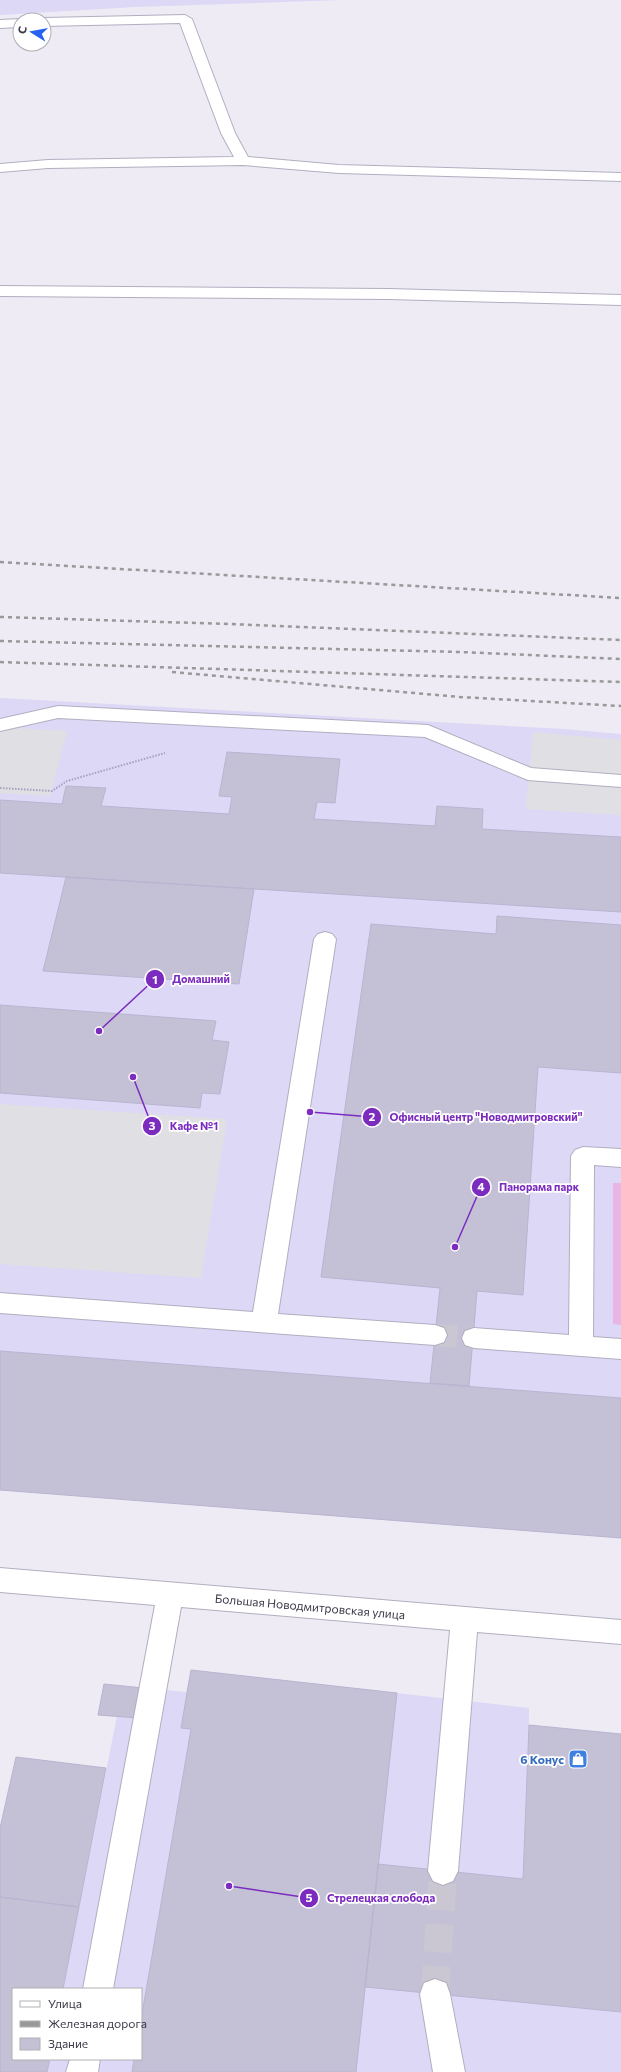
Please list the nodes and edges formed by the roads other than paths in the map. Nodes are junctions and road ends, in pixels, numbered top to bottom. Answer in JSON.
{"nodes":[{"id":1,"x":52,"y":22,"type":"edge"},
{"id":2,"x":12,"y":23,"type":"edge"},
{"id":3,"x":0,"y":24,"type":"edge"},
{"id":4,"x":243,"y":161,"type":"junction"},
{"id":5,"x":0,"y":168,"type":"edge"},
{"id":6,"x":621,"y":177,"type":"edge"},
{"id":7,"x":0,"y":291,"type":"edge"},
{"id":8,"x":621,"y":300,"type":"edge"},
{"id":9,"x":0,"y":725,"type":"edge"},
{"id":10,"x":621,"y":781,"type":"edge"},
{"id":11,"x":325,"y":939,"type":"dead end"},
{"id":12,"x":621,"y":1158,"type":"edge"},
{"id":13,"x":0,"y":1303,"type":"edge"},
{"id":14,"x":264,"y":1322,"type":"junction"},
{"id":15,"x":435,"y":1335,"type":"tunnel mouth"},
{"id":16,"x":474,"y":1338,"type":"tunnel mouth"},
{"id":17,"x":581,"y":1346,"type":"junction"},
{"id":18,"x":621,"y":1348,"type":"edge"},
{"id":19,"x":0,"y":1580,"type":"edge"},
{"id":20,"x":170,"y":1594,"type":"junction"},
{"id":21,"x":464,"y":1619,"type":"junction"},
{"id":22,"x":621,"y":1632,"type":"edge"},
{"id":23,"x":443,"y":1871,"type":"tunnel mouth"},
{"id":24,"x":98,"y":1988,"type":"edge"},
{"id":25,"x":435,"y":1994,"type":"tunnel mouth"},
{"id":26,"x":85,"y":2060,"type":"edge"},
{"id":27,"x":82,"y":2072,"type":"edge"},
{"id":28,"x":449,"y":2072,"type":"edge"}],
"edges":[{"from":1,"to":4,"type":"street"},
{"from":2,"to":3,"type":"street"},
{"from":4,"to":5,"type":"street"},
{"from":4,"to":6,"type":"street"},
{"from":7,"to":8,"type":"street"},
{"from":9,"to":10,"type":"street"},
{"from":11,"to":14,"type":"street"},
{"from":12,"to":17,"type":"street"},
{"from":13,"to":14,"type":"street"},
{"from":14,"to":15,"type":"street"},
{"from":16,"to":17,"type":"street"},
{"from":17,"to":18,"type":"street"},
{"from":19,"to":20,"type":"street","name":"Большая Новодмитровская улица"},
{"from":20,"to":21,"type":"street","name":"Большая Новодмитровская улица"},
{"from":20,"to":24,"type":"street"},
{"from":21,"to":22,"type":"street","name":"Большая Новодмитровская улица"},
{"from":21,"to":23,"type":"street"},
{"from":25,"to":28,"type":"street"},
{"from":26,"to":27,"type":"street"}]}
